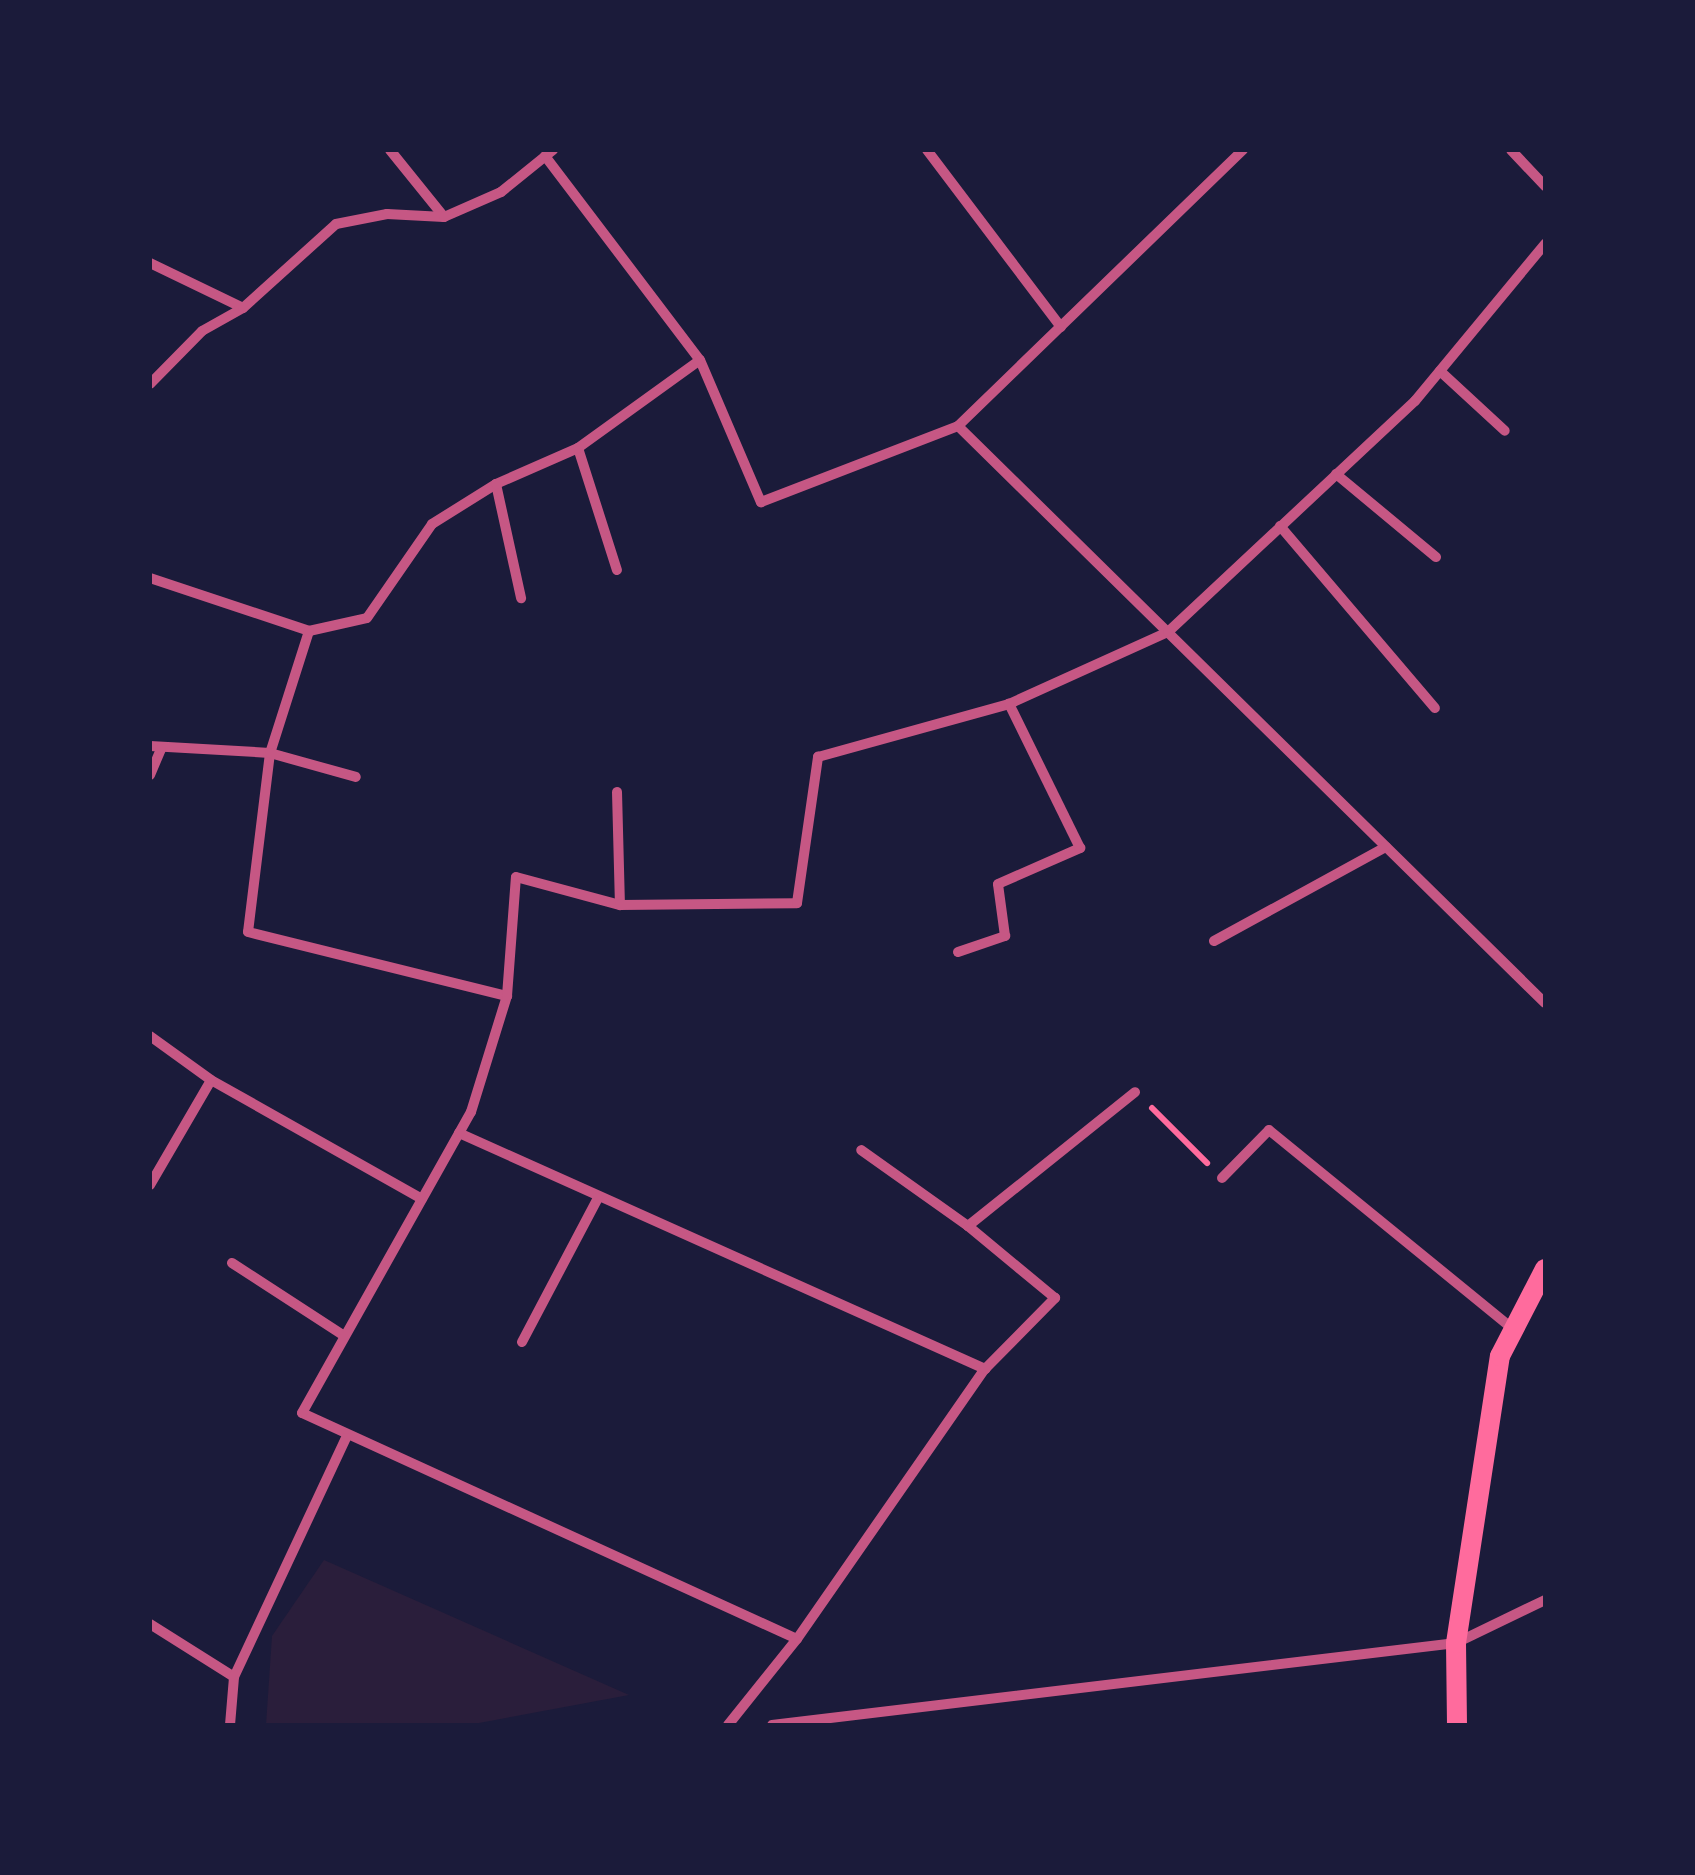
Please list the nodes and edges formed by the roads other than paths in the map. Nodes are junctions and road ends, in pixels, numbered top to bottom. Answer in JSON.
{"nodes":[{"id":1,"x":390,"y":150,"type":"edge"},
{"id":2,"x":926,"y":150,"type":"edge"},
{"id":3,"x":1243,"y":150,"type":"edge"},
{"id":4,"x":1510,"y":150,"type":"edge"},
{"id":5,"x":549,"y":153,"type":"edge"},
{"id":6,"x":1545,"y":186,"type":"edge"},
{"id":7,"x":444,"y":217,"type":"junction"},
{"id":8,"x":1545,"y":244,"type":"edge"},
{"id":9,"x":150,"y":263,"type":"edge"},
{"id":10,"x":243,"y":308,"type":"junction"},
{"id":11,"x":1061,"y":326,"type":"junction"},
{"id":12,"x":700,"y":360,"type":"junction"},
{"id":13,"x":1440,"y":371,"type":"junction"},
{"id":14,"x":150,"y":384,"type":"edge"},
{"id":15,"x":958,"y":426,"type":"junction"},
{"id":16,"x":1506,"y":431,"type":"dead end"},
{"id":17,"x":578,"y":448,"type":"junction"},
{"id":18,"x":1336,"y":474,"type":"junction"},
{"id":19,"x":496,"y":484,"type":"junction"},
{"id":20,"x":1280,"y":526,"type":"junction"},
{"id":21,"x":1436,"y":557,"type":"dead end"},
{"id":22,"x":617,"y":570,"type":"dead end"},
{"id":23,"x":150,"y":578,"type":"edge"},
{"id":24,"x":520,"y":598,"type":"dead end"},
{"id":25,"x":310,"y":631,"type":"junction"},
{"id":26,"x":1168,"y":632,"type":"junction"},
{"id":27,"x":1009,"y":704,"type":"junction"},
{"id":28,"x":1434,"y":708,"type":"dead end"},
{"id":29,"x":156,"y":748,"type":"edge"},
{"id":30,"x":270,"y":753,"type":"junction"},
{"id":31,"x":150,"y":775,"type":"edge"},
{"id":32,"x":356,"y":777,"type":"dead end"},
{"id":33,"x":617,"y":792,"type":"dead end"},
{"id":34,"x":1386,"y":846,"type":"junction"},
{"id":35,"x":620,"y":905,"type":"junction"},
{"id":36,"x":1214,"y":942,"type":"dead end"},
{"id":37,"x":958,"y":952,"type":"dead end"},
{"id":38,"x":507,"y":996,"type":"junction"},
{"id":39,"x":1545,"y":1002,"type":"edge"},
{"id":40,"x":150,"y":1036,"type":"edge"},
{"id":41,"x":211,"y":1080,"type":"junction"},
{"id":42,"x":1135,"y":1092,"type":"road end"},
{"id":43,"x":459,"y":1134,"type":"junction"},
{"id":44,"x":860,"y":1150,"type":"dead end"},
{"id":45,"x":1222,"y":1178,"type":"road end"},
{"id":46,"x":150,"y":1185,"type":"edge"},
{"id":47,"x":598,"y":1198,"type":"junction"},
{"id":48,"x":422,"y":1199,"type":"junction"},
{"id":49,"x":968,"y":1226,"type":"junction"},
{"id":50,"x":232,"y":1264,"type":"dead end"},
{"id":51,"x":1545,"y":1269,"type":"edge"},
{"id":52,"x":1514,"y":1330,"type":"junction"},
{"id":53,"x":344,"y":1335,"type":"junction"},
{"id":54,"x":522,"y":1342,"type":"dead end"},
{"id":55,"x":985,"y":1369,"type":"junction"},
{"id":56,"x":346,"y":1438,"type":"junction"},
{"id":57,"x":1545,"y":1600,"type":"edge"},
{"id":58,"x":150,"y":1624,"type":"edge"},
{"id":59,"x":798,"y":1639,"type":"junction"},
{"id":60,"x":1456,"y":1642,"type":"junction"},
{"id":61,"x":234,"y":1677,"type":"junction"},
{"id":62,"x":230,"y":1725,"type":"edge"},
{"id":63,"x":728,"y":1725,"type":"edge"},
{"id":64,"x":772,"y":1725,"type":"edge"},
{"id":65,"x":1457,"y":1725,"type":"edge"}],
"edges":[{"from":1,"to":7,"type":"street"},
{"from":2,"to":11,"type":"street"},
{"from":3,"to":11,"type":"street"},
{"from":4,"to":6,"type":"street"},
{"from":5,"to":7,"type":"street"},
{"from":5,"to":12,"type":"street"},
{"from":7,"to":10,"type":"street"},
{"from":8,"to":13,"type":"street"},
{"from":9,"to":10,"type":"street"},
{"from":10,"to":14,"type":"street"},
{"from":11,"to":15,"type":"street"},
{"from":12,"to":15,"type":"street"},
{"from":12,"to":17,"type":"street"},
{"from":13,"to":16,"type":"street"},
{"from":13,"to":18,"type":"street"},
{"from":15,"to":26,"type":"street"},
{"from":17,"to":19,"type":"street"},
{"from":17,"to":22,"type":"street"},
{"from":18,"to":20,"type":"street"},
{"from":18,"to":21,"type":"street"},
{"from":19,"to":24,"type":"street"},
{"from":19,"to":25,"type":"street"},
{"from":20,"to":26,"type":"street"},
{"from":20,"to":28,"type":"street"},
{"from":23,"to":25,"type":"street"},
{"from":25,"to":30,"type":"street"},
{"from":26,"to":27,"type":"street"},
{"from":26,"to":34,"type":"street"},
{"from":27,"to":35,"type":"street"},
{"from":27,"to":37,"type":"street"},
{"from":29,"to":30,"type":"street"},
{"from":29,"to":31,"type":"street"},
{"from":30,"to":32,"type":"street"},
{"from":30,"to":38,"type":"street"},
{"from":33,"to":35,"type":"street"},
{"from":34,"to":36,"type":"street"},
{"from":34,"to":39,"type":"street"},
{"from":35,"to":38,"type":"street"},
{"from":38,"to":43,"type":"street"},
{"from":40,"to":41,"type":"street"},
{"from":41,"to":46,"type":"street"},
{"from":41,"to":48,"type":"street"},
{"from":42,"to":49,"type":"street"},
{"from":43,"to":47,"type":"street"},
{"from":43,"to":48,"type":"street"},
{"from":44,"to":49,"type":"street"},
{"from":45,"to":52,"type":"street"},
{"from":47,"to":54,"type":"street"},
{"from":47,"to":55,"type":"street"},
{"from":48,"to":53,"type":"street"},
{"from":49,"to":55,"type":"street"},
{"from":50,"to":53,"type":"street"},
{"from":51,"to":52,"type":"main road"},
{"from":52,"to":60,"type":"main road"},
{"from":53,"to":56,"type":"street"},
{"from":55,"to":59,"type":"street"},
{"from":56,"to":59,"type":"street"},
{"from":56,"to":61,"type":"street"},
{"from":57,"to":60,"type":"street"},
{"from":58,"to":61,"type":"street"},
{"from":59,"to":63,"type":"street"},
{"from":60,"to":64,"type":"street"},
{"from":60,"to":65,"type":"main road"},
{"from":61,"to":62,"type":"street"}]}
